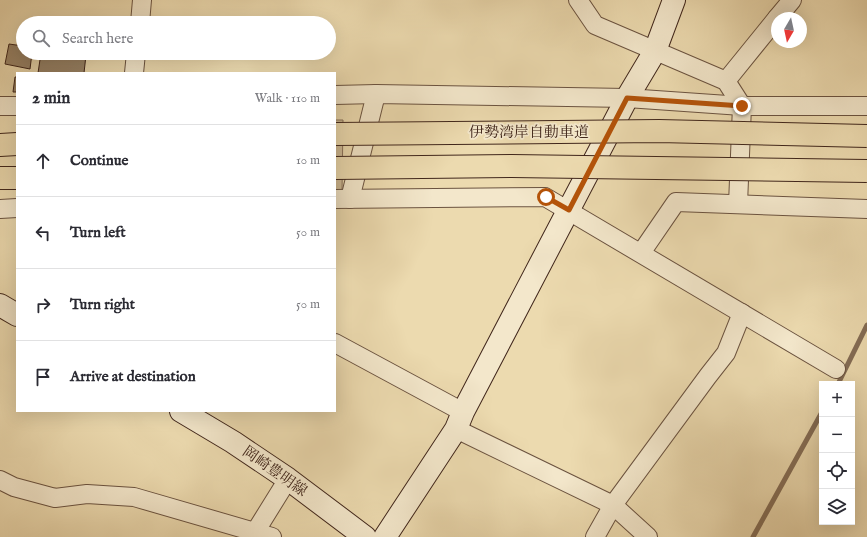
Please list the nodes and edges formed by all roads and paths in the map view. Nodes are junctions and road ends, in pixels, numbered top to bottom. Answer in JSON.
{"nodes":[{"id":1,"x":142,"y":0,"type":"edge"},
{"id":2,"x":578,"y":0,"type":"edge"},
{"id":3,"x":674,"y":0,"type":"edge"},
{"id":4,"x":792,"y":0,"type":"edge"},
{"id":5,"x":782,"y":12,"type":"edge"},
{"id":6,"x":141,"y":16,"type":"edge"},
{"id":7,"x":771,"y":26,"type":"edge"},
{"id":8,"x":655,"y":51,"type":"junction"},
{"id":9,"x":135,"y":60,"type":"edge"},
{"id":10,"x":134,"y":72,"type":"edge"},
{"id":11,"x":726,"y":82,"type":"junction"},
{"id":12,"x":376,"y":94,"type":"junction"},
{"id":13,"x":336,"y":95,"type":"edge"},
{"id":14,"x":627,"y":98,"type":"junction"},
{"id":15,"x":0,"y":106,"type":"edge"},
{"id":16,"x":16,"y":106,"type":"edge"},
{"id":17,"x":742,"y":106,"type":"junction"},
{"id":18,"x":867,"y":106,"type":"edge"},
{"id":19,"x":336,"y":134,"type":"edge"},
{"id":20,"x":867,"y":136,"type":"edge"},
{"id":21,"x":16,"y":144,"type":"edge"},
{"id":22,"x":0,"y":145,"type":"edge"},
{"id":23,"x":336,"y":168,"type":"edge"},
{"id":24,"x":867,"y":172,"type":"edge"},
{"id":25,"x":0,"y":178,"type":"edge"},
{"id":26,"x":16,"y":178,"type":"edge"},
{"id":27,"x":343,"y":199,"type":"edge"},
{"id":28,"x":738,"y":204,"type":"junction"},
{"id":29,"x":16,"y":208,"type":"edge"},
{"id":30,"x":0,"y":209,"type":"edge"},
{"id":31,"x":867,"y":209,"type":"edge"},
{"id":32,"x":569,"y":210,"type":"junction"},
{"id":33,"x":641,"y":253,"type":"junction"},
{"id":34,"x":0,"y":305,"type":"edge"},
{"id":35,"x":742,"y":313,"type":"junction"},
{"id":36,"x":16,"y":314,"type":"edge"},
{"id":37,"x":336,"y":344,"type":"edge"},
{"id":38,"x":836,"y":369,"type":"dead end"},
{"id":39,"x":183,"y":412,"type":"edge"},
{"id":40,"x":460,"y":420,"type":"junction"},
{"id":41,"x":288,"y":479,"type":"junction"},
{"id":42,"x":0,"y":480,"type":"edge"},
{"id":43,"x":614,"y":505,"type":"junction"},
{"id":44,"x":253,"y":535,"type":"edge"},
{"id":45,"x":272,"y":537,"type":"edge"},
{"id":46,"x":365,"y":537,"type":"edge"},
{"id":47,"x":385,"y":537,"type":"edge"},
{"id":48,"x":595,"y":537,"type":"edge"},
{"id":49,"x":648,"y":537,"type":"edge"}],
"edges":[{"from":1,"to":6,"type":"street"},
{"from":2,"to":8,"type":"street"},
{"from":3,"to":8,"type":"street"},
{"from":4,"to":5,"type":"street"},
{"from":7,"to":11,"type":"street"},
{"from":8,"to":11,"type":"street"},
{"from":8,"to":14,"type":"street"},
{"from":9,"to":10,"type":"street"},
{"from":11,"to":17,"type":"street"},
{"from":12,"to":13,"type":"street"},
{"from":12,"to":14,"type":"street"},
{"from":12,"to":27,"type":"street"},
{"from":14,"to":17,"type":"street"},
{"from":14,"to":32,"type":"street"},
{"from":15,"to":16,"type":"street"},
{"from":17,"to":18,"type":"street"},
{"from":17,"to":28,"type":"street"},
{"from":19,"to":20,"type":"highway","name":"伊勢湾岸自動車道","bridge":true},
{"from":21,"to":22,"type":"highway"},
{"from":23,"to":24,"type":"highway","bridge":true},
{"from":25,"to":26,"type":"highway"},
{"from":27,"to":32,"type":"street"},
{"from":28,"to":31,"type":"street"},
{"from":28,"to":33,"type":"street"},
{"from":29,"to":30,"type":"street"},
{"from":32,"to":33,"type":"street"},
{"from":32,"to":40,"type":"street"},
{"from":33,"to":35,"type":"street"},
{"from":34,"to":36,"type":"street"},
{"from":35,"to":38,"type":"street"},
{"from":35,"to":43,"type":"street"},
{"from":37,"to":40,"type":"street"},
{"from":39,"to":41,"type":"street","name":"岡崎豊明線"},
{"from":40,"to":43,"type":"street"},
{"from":40,"to":47,"type":"street"},
{"from":41,"to":44,"type":"street"},
{"from":41,"to":46,"type":"street","name":"岡崎豊明線"},
{"from":42,"to":44,"type":"street"},
{"from":43,"to":48,"type":"street"},
{"from":43,"to":49,"type":"street"},
{"from":44,"to":45,"type":"street"}]}
